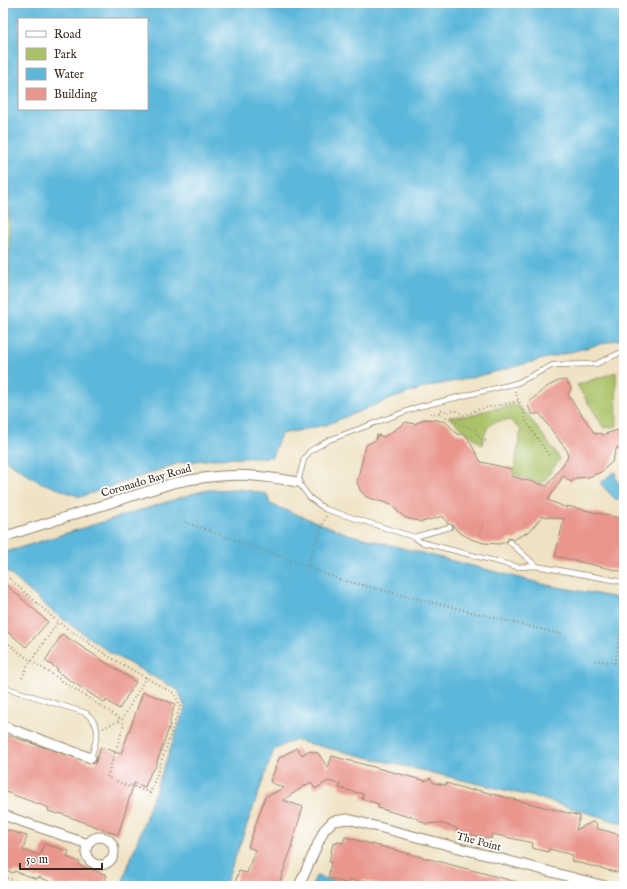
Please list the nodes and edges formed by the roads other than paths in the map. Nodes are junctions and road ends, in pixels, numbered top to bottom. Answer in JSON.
{"nodes":[{"id":1,"x":624,"y":351,"type":"edge"},
{"id":2,"x":298,"y":482,"type":"junction"},
{"id":3,"x":450,"y":527,"type":"dead end"},
{"id":4,"x":3,"y":537,"type":"edge"},
{"id":5,"x":414,"y":537,"type":"junction"},
{"id":6,"x":510,"y":542,"type":"dead end"},
{"id":7,"x":536,"y":566,"type":"junction"},
{"id":8,"x":624,"y":582,"type":"edge"},
{"id":9,"x":3,"y":687,"type":"edge"},
{"id":10,"x":3,"y":726,"type":"edge"},
{"id":11,"x":91,"y":758,"type":"joint"},
{"id":12,"x":3,"y":815,"type":"edge"},
{"id":13,"x":88,"y":844,"type":"junction"},
{"id":14,"x":299,"y":886,"type":"edge"},
{"id":15,"x":605,"y":886,"type":"edge"}],
"edges":[{"from":1,"to":2,"type":"lane"},
{"from":2,"to":4,"type":"street","name":"Coronado Bay Road"},
{"from":2,"to":5,"type":"lane"},
{"from":3,"to":5,"type":"lane"},
{"from":5,"to":7,"type":"lane"},
{"from":6,"to":7,"type":"lane"},
{"from":7,"to":8,"type":"lane"},
{"from":9,"to":11,"type":"lane"},
{"from":10,"to":11,"type":"street"},
{"from":12,"to":13,"type":"street"},
{"from":13,"to":13,"type":"street"},
{"from":14,"to":15,"type":"street","name":"The Point"}]}
